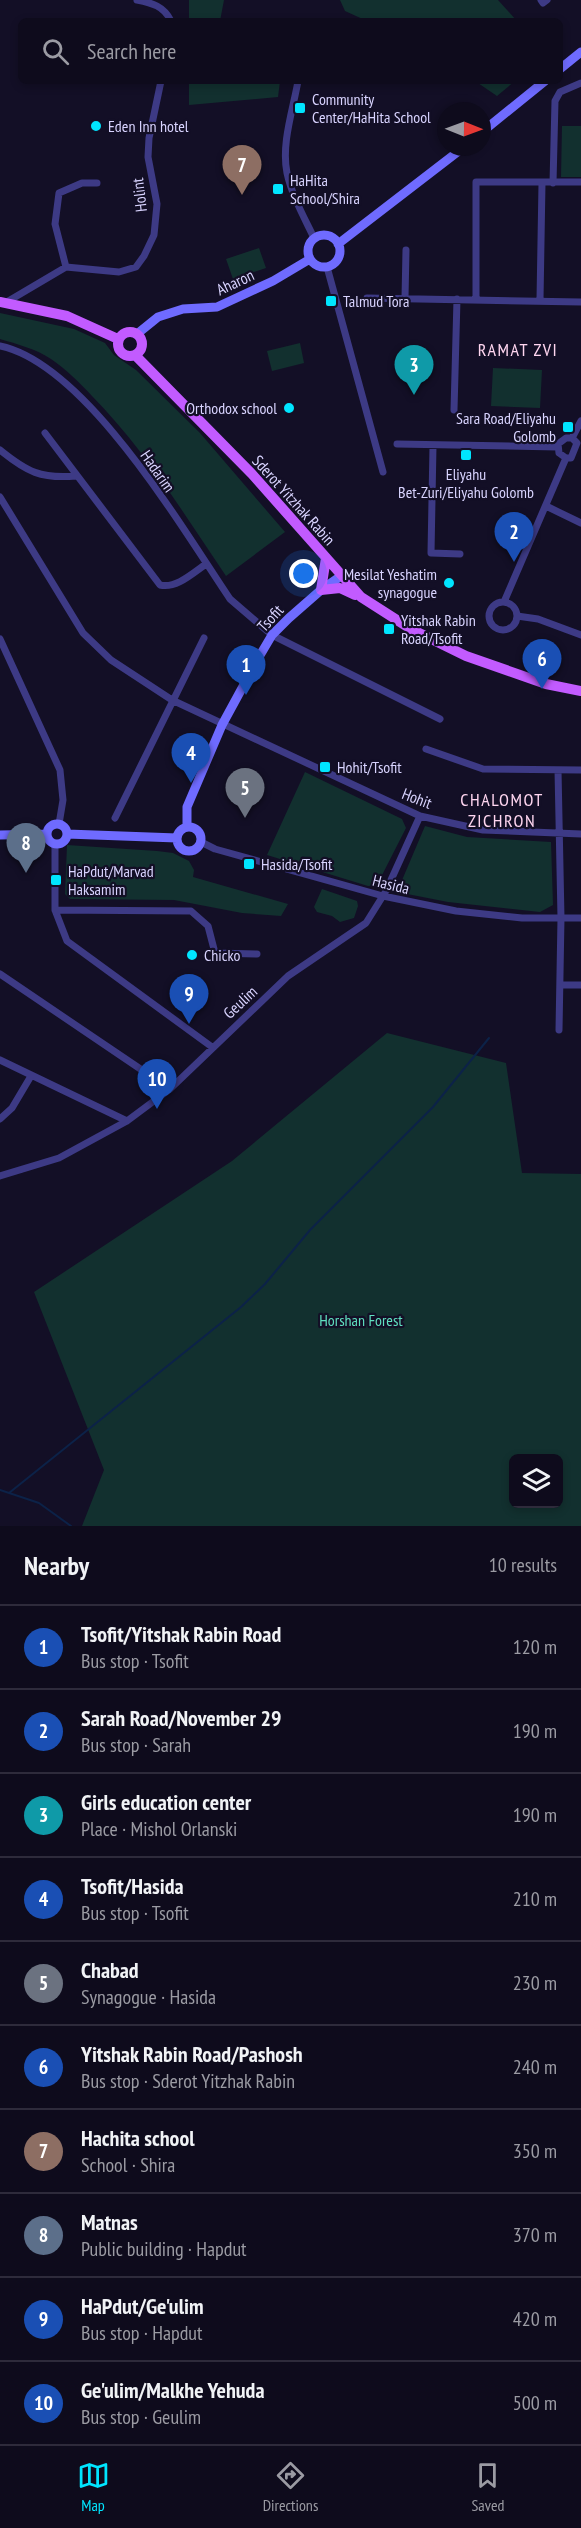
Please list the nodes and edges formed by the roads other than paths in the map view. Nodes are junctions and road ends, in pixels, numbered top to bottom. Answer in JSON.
{"nodes":[{"id":1,"x":137,"y":0,"type":"edge"},
{"id":2,"x":170,"y":18,"type":"edge"},
{"id":3,"x":581,"y":52,"type":"edge"},
{"id":4,"x":563,"y":67,"type":"edge"},
{"id":5,"x":581,"y":83,"type":"edge"},
{"id":6,"x":160,"y":84,"type":"edge"},
{"id":7,"x":298,"y":84,"type":"edge"},
{"id":8,"x":541,"y":84,"type":"edge"},
{"id":9,"x":491,"y":125,"type":"edge"},
{"id":10,"x":452,"y":156,"type":"edge"},
{"id":11,"x":581,"y":182,"type":"edge"},
{"id":12,"x":97,"y":183,"type":"dead end"},
{"id":13,"x":542,"y":183,"type":"junction"},
{"id":14,"x":552,"y":183,"type":"junction"},
{"id":15,"x":314,"y":238,"type":"junction"},
{"id":16,"x":339,"y":244,"type":"junction"},
{"id":17,"x":405,"y":250,"type":"dead end"},
{"id":18,"x":310,"y":259,"type":"junction"},
{"id":19,"x":66,"y":267,"type":"junction"},
{"id":20,"x":327,"y":267,"type":"junction"},
{"id":21,"x":368,"y":298,"type":"dead end"},
{"id":22,"x":405,"y":298,"type":"junction"},
{"id":23,"x":457,"y":299,"type":"junction"},
{"id":24,"x":476,"y":299,"type":"junction"},
{"id":25,"x":540,"y":300,"type":"junction"},
{"id":26,"x":581,"y":302,"type":"edge"},
{"id":27,"x":2,"y":303,"type":"edge"},
{"id":28,"x":137,"y":334,"type":"junction"},
{"id":29,"x":118,"y":339,"type":"junction"},
{"id":30,"x":0,"y":346,"type":"edge"},
{"id":31,"x":135,"y":355,"type":"junction"},
{"id":32,"x":454,"y":410,"type":"dead end"},
{"id":33,"x":581,"y":421,"type":"edge"},
{"id":34,"x":45,"y":433,"type":"dead end"},
{"id":35,"x":572,"y":438,"type":"junction"},
{"id":36,"x":397,"y":444,"type":"dead end"},
{"id":37,"x":433,"y":446,"type":"junction"},
{"id":38,"x":557,"y":447,"type":"junction"},
{"id":39,"x":0,"y":450,"type":"edge"},
{"id":40,"x":566,"y":458,"type":"junction"},
{"id":41,"x":383,"y":472,"type":"dead end"},
{"id":42,"x":76,"y":476,"type":"junction"},
{"id":43,"x":0,"y":498,"type":"edge"},
{"id":44,"x":546,"y":506,"type":"junction"},
{"id":45,"x":581,"y":523,"type":"edge"},
{"id":46,"x":460,"y":554,"type":"dead end"},
{"id":47,"x":326,"y":558,"type":"junction"},
{"id":48,"x":206,"y":564,"type":"junction"},
{"id":49,"x":341,"y":576,"type":"junction"},
{"id":50,"x":321,"y":590,"type":"junction"},
{"id":51,"x":361,"y":597,"type":"junction"},
{"id":52,"x":504,"y":602,"type":"junction"},
{"id":53,"x":517,"y":616,"type":"junction"},
{"id":54,"x":273,"y":635,"type":"junction"},
{"id":55,"x":581,"y":635,"type":"edge"},
{"id":56,"x":0,"y":639,"type":"edge"},
{"id":57,"x":204,"y":639,"type":"dead end"},
{"id":58,"x":581,"y":691,"type":"edge"},
{"id":59,"x":172,"y":700,"type":"junction"},
{"id":60,"x":440,"y":719,"type":"dead end"},
{"id":61,"x":222,"y":725,"type":"junction"},
{"id":62,"x":426,"y":749,"type":"dead end"},
{"id":63,"x":558,"y":770,"type":"junction"},
{"id":64,"x":581,"y":770,"type":"edge"},
{"id":65,"x":420,"y":816,"type":"junction"},
{"id":66,"x":115,"y":818,"type":"dead end"},
{"id":67,"x":59,"y":824,"type":"junction"},
{"id":68,"x":187,"y":827,"type":"junction"},
{"id":69,"x":47,"y":834,"type":"junction"},
{"id":70,"x":67,"y":834,"type":"junction"},
{"id":71,"x":560,"y":834,"type":"junction"},
{"id":72,"x":581,"y":834,"type":"edge"},
{"id":73,"x":0,"y":835,"type":"edge"},
{"id":74,"x":177,"y":838,"type":"junction"},
{"id":75,"x":201,"y":842,"type":"junction"},
{"id":76,"x":55,"y":844,"type":"junction"},
{"id":77,"x":383,"y":896,"type":"junction"},
{"id":78,"x":55,"y":910,"type":"junction"},
{"id":79,"x":561,"y":918,"type":"junction"},
{"id":80,"x":581,"y":918,"type":"edge"},
{"id":81,"x":257,"y":954,"type":"dead end"},
{"id":82,"x":0,"y":974,"type":"edge"},
{"id":83,"x":561,"y":985,"type":"junction"},
{"id":84,"x":581,"y":985,"type":"edge"},
{"id":85,"x":560,"y":1029,"type":"dead end"},
{"id":86,"x":212,"y":1047,"type":"junction"},
{"id":87,"x":0,"y":1060,"type":"edge"},
{"id":88,"x":31,"y":1076,"type":"junction"},
{"id":89,"x":170,"y":1089,"type":"junction"},
{"id":90,"x":0,"y":1119,"type":"edge"},
{"id":91,"x":127,"y":1121,"type":"junction"},
{"id":92,"x":0,"y":1176,"type":"edge"}],
"edges":[{"from":1,"to":2,"type":"street"},
{"from":3,"to":4,"type":"street"},
{"from":5,"to":14,"type":"street"},
{"from":6,"to":19,"type":"street","name":"Holint"},
{"from":7,"to":15,"type":"street"},
{"from":8,"to":9,"type":"street"},
{"from":10,"to":16,"type":"street"},
{"from":11,"to":14,"type":"street"},
{"from":12,"to":19,"type":"street"},
{"from":13,"to":14,"type":"street"},
{"from":13,"to":24,"type":"street"},
{"from":13,"to":25,"type":"street"},
{"from":15,"to":16,"type":"street"},
{"from":15,"to":18,"type":"street"},
{"from":16,"to":20,"type":"street"},
{"from":17,"to":22,"type":"street"},
{"from":18,"to":20,"type":"street"},
{"from":18,"to":28,"type":"street","name":"Aharon"},
{"from":19,"to":27,"type":"street"},
{"from":20,"to":41,"type":"street"},
{"from":21,"to":22,"type":"street"},
{"from":22,"to":23,"type":"street"},
{"from":23,"to":24,"type":"street"},
{"from":23,"to":32,"type":"street"},
{"from":24,"to":25,"type":"street"},
{"from":25,"to":26,"type":"street"},
{"from":27,"to":29,"type":"main road"},
{"from":28,"to":29,"type":"main road"},
{"from":28,"to":31,"type":"main road"},
{"from":29,"to":31,"type":"main road"},
{"from":30,"to":48,"type":"street","name":"Hadarim"},
{"from":31,"to":47,"type":"main road","name":"Sderot Yitzhak Rabin"},
{"from":33,"to":35,"type":"street"},
{"from":34,"to":42,"type":"street"},
{"from":35,"to":38,"type":"street"},
{"from":35,"to":40,"type":"street"},
{"from":36,"to":37,"type":"street"},
{"from":37,"to":38,"type":"street"},
{"from":37,"to":46,"type":"street"},
{"from":38,"to":40,"type":"street"},
{"from":39,"to":42,"type":"street"},
{"from":40,"to":44,"type":"street"},
{"from":42,"to":48,"type":"street"},
{"from":43,"to":59,"type":"street","name":"Hohit"},
{"from":44,"to":45,"type":"street"},
{"from":44,"to":52,"type":"street"},
{"from":47,"to":49,"type":"main road","name":"Sderot Yitzhak Rabin"},
{"from":47,"to":50,"type":"main road"},
{"from":48,"to":54,"type":"street","name":"Hadarim"},
{"from":49,"to":50,"type":"street","name":"Tsofit"},
{"from":49,"to":51,"type":"main road","name":"Sderot Yitzhak Rabin"},
{"from":50,"to":51,"type":"main road"},
{"from":50,"to":54,"type":"street","name":"Tsofit"},
{"from":51,"to":58,"type":"main road","name":"Sderot Yitzhak Rabin"},
{"from":52,"to":53,"type":"street"},
{"from":52,"to":53,"type":"street"},
{"from":53,"to":55,"type":"street"},
{"from":54,"to":60,"type":"street","name":"Hadarim"},
{"from":54,"to":61,"type":"street","name":"Tsofit"},
{"from":56,"to":67,"type":"street"},
{"from":57,"to":59,"type":"street"},
{"from":59,"to":61,"type":"street","name":"Hohit"},
{"from":59,"to":66,"type":"street"},
{"from":61,"to":65,"type":"street","name":"Hohit"},
{"from":61,"to":68,"type":"street","name":"Tsofit"},
{"from":62,"to":63,"type":"street"},
{"from":63,"to":64,"type":"street"},
{"from":63,"to":71,"type":"street"},
{"from":65,"to":71,"type":"street","name":"Hohit"},
{"from":65,"to":77,"type":"street","name":"Geulim"},
{"from":67,"to":69,"type":"street"},
{"from":67,"to":70,"type":"street"},
{"from":68,"to":74,"type":"street"},
{"from":68,"to":75,"type":"street"},
{"from":69,"to":73,"type":"street"},
{"from":69,"to":76,"type":"street"},
{"from":70,"to":74,"type":"street"},
{"from":70,"to":76,"type":"street"},
{"from":71,"to":72,"type":"street","name":"Hohit"},
{"from":71,"to":79,"type":"street"},
{"from":74,"to":75,"type":"street"},
{"from":75,"to":77,"type":"street","name":"Hasida"},
{"from":76,"to":78,"type":"street"},
{"from":77,"to":79,"type":"street","name":"Hasida"},
{"from":77,"to":86,"type":"street","name":"Geulim"},
{"from":78,"to":81,"type":"street"},
{"from":78,"to":86,"type":"street"},
{"from":79,"to":80,"type":"street","name":"Hasida"},
{"from":79,"to":83,"type":"street"},
{"from":82,"to":89,"type":"street"},
{"from":83,"to":84,"type":"street"},
{"from":83,"to":85,"type":"street"},
{"from":86,"to":89,"type":"street","name":"Geulim"},
{"from":87,"to":88,"type":"street"},
{"from":88,"to":90,"type":"street"},
{"from":88,"to":91,"type":"street"},
{"from":89,"to":91,"type":"street","name":"Geulim"},
{"from":91,"to":92,"type":"street","name":"Geulim"}]}
